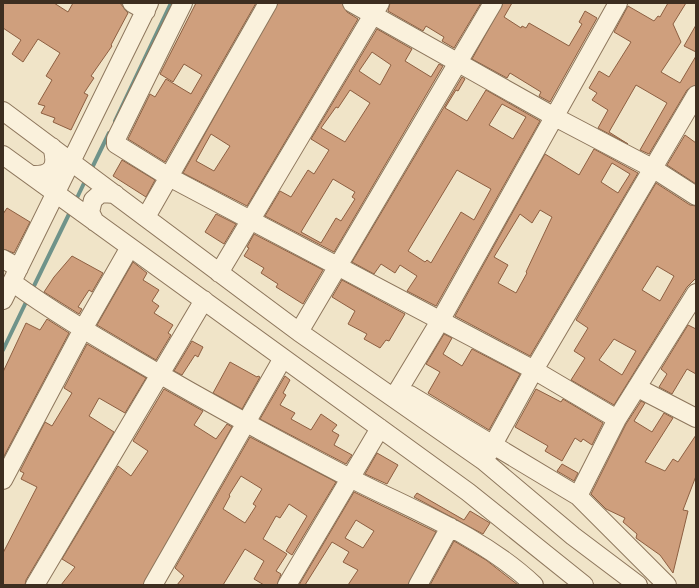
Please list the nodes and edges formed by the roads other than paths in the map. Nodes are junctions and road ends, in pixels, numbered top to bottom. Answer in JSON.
{"nodes":[{"id":1,"x":183,"y":3,"type":"edge"},
{"id":2,"x":268,"y":3,"type":"edge"},
{"id":3,"x":352,"y":3,"type":"edge"},
{"id":4,"x":493,"y":3,"type":"edge"},
{"id":5,"x":618,"y":3,"type":"edge"},
{"id":6,"x":142,"y":6,"type":"edge"},
{"id":7,"x":377,"y":9,"type":"edge"},
{"id":8,"x":459,"y":63,"type":"junction"},
{"id":9,"x":696,"y":95,"type":"edge"},
{"id":10,"x":3,"y":111,"type":"edge"},
{"id":11,"x":553,"y":116,"type":"junction"},
{"id":12,"x":52,"y":147,"type":"junction"},
{"id":13,"x":3,"y":155,"type":"edge"},
{"id":14,"x":72,"y":161,"type":"junction"},
{"id":15,"x":654,"y":169,"type":"junction"},
{"id":16,"x":31,"y":175,"type":"junction"},
{"id":17,"x":169,"y":177,"type":"junction"},
{"id":18,"x":56,"y":193,"type":"junction"},
{"id":19,"x":115,"y":194,"type":"junction"},
{"id":20,"x":696,"y":196,"type":"edge"},
{"id":21,"x":89,"y":217,"type":"junction"},
{"id":22,"x":146,"y":217,"type":"junction"},
{"id":23,"x":251,"y":220,"type":"junction"},
{"id":24,"x":130,"y":246,"type":"junction"},
{"id":25,"x":3,"y":259,"type":"edge"},
{"id":26,"x":338,"y":266,"type":"junction"},
{"id":27,"x":219,"y":273,"type":"junction"},
{"id":28,"x":15,"y":275,"type":"junction"},
{"id":29,"x":696,"y":293,"type":"edge"},
{"id":30,"x":3,"y":300,"type":"edge"},
{"id":31,"x":204,"y":300,"type":"junction"},
{"id":32,"x":440,"y":321,"type":"junction"},
{"id":33,"x":83,"y":329,"type":"junction"},
{"id":34,"x":299,"y":332,"type":"junction"},
{"id":35,"x":283,"y":358,"type":"junction"},
{"id":36,"x":534,"y":370,"type":"junction"},
{"id":37,"x":160,"y":375,"type":"junction"},
{"id":38,"x":638,"y":388,"type":"junction"},
{"id":39,"x":396,"y":393,"type":"junction"},
{"id":40,"x":696,"y":418,"type":"edge"},
{"id":41,"x":618,"y":419,"type":"junction"},
{"id":42,"x":246,"y":422,"type":"junction"},
{"id":43,"x":380,"y":428,"type":"junction"},
{"id":44,"x":493,"y":444,"type":"junction"},
{"id":45,"x":484,"y":461,"type":"junction"},
{"id":46,"x":349,"y":477,"type":"junction"},
{"id":47,"x":3,"y":480,"type":"edge"},
{"id":48,"x":578,"y":496,"type":"junction"},
{"id":49,"x":450,"y":527,"type":"junction"},
{"id":50,"x":35,"y":585,"type":"edge"},
{"id":51,"x":153,"y":585,"type":"edge"},
{"id":52,"x":287,"y":585,"type":"edge"},
{"id":53,"x":418,"y":585,"type":"edge"},
{"id":54,"x":534,"y":585,"type":"edge"},
{"id":55,"x":584,"y":585,"type":"edge"},
{"id":56,"x":638,"y":585,"type":"edge"},
{"id":57,"x":667,"y":585,"type":"edge"}],
"edges":[{"from":1,"to":17,"type":"street"},
{"from":2,"to":17,"type":"street"},
{"from":3,"to":7,"type":"street"},
{"from":4,"to":8,"type":"street"},
{"from":5,"to":11,"type":"street"},
{"from":6,"to":14,"type":"street"},
{"from":7,"to":8,"type":"street"},
{"from":7,"to":23,"type":"street"},
{"from":8,"to":11,"type":"street"},
{"from":8,"to":26,"type":"street"},
{"from":9,"to":15,"type":"street"},
{"from":10,"to":12,"type":"street"},
{"from":11,"to":15,"type":"street"},
{"from":11,"to":32,"type":"street"},
{"from":12,"to":14,"type":"street"},
{"from":12,"to":16,"type":"street"},
{"from":13,"to":16,"type":"street"},
{"from":14,"to":18,"type":"street"},
{"from":14,"to":19,"type":"street"},
{"from":15,"to":20,"type":"street"},
{"from":15,"to":36,"type":"street"},
{"from":16,"to":18,"type":"street"},
{"from":17,"to":22,"type":"street"},
{"from":17,"to":23,"type":"street"},
{"from":18,"to":21,"type":"street"},
{"from":18,"to":28,"type":"street"},
{"from":19,"to":21,"type":"street"},
{"from":19,"to":22,"type":"street"},
{"from":21,"to":24,"type":"street"},
{"from":22,"to":27,"type":"street"},
{"from":23,"to":26,"type":"street"},
{"from":23,"to":27,"type":"street"},
{"from":24,"to":31,"type":"street"},
{"from":24,"to":33,"type":"street"},
{"from":25,"to":28,"type":"street"},
{"from":26,"to":32,"type":"street"},
{"from":26,"to":34,"type":"street"},
{"from":27,"to":34,"type":"street"},
{"from":28,"to":30,"type":"street"},
{"from":28,"to":33,"type":"street"},
{"from":29,"to":38,"type":"street"},
{"from":31,"to":35,"type":"street"},
{"from":31,"to":37,"type":"street"},
{"from":32,"to":36,"type":"street"},
{"from":32,"to":39,"type":"street"},
{"from":33,"to":37,"type":"street"},
{"from":33,"to":47,"type":"street"},
{"from":34,"to":39,"type":"street"},
{"from":35,"to":42,"type":"street"},
{"from":35,"to":43,"type":"street"},
{"from":36,"to":41,"type":"street"},
{"from":36,"to":44,"type":"street"},
{"from":37,"to":42,"type":"street"},
{"from":37,"to":50,"type":"street"},
{"from":38,"to":40,"type":"street"},
{"from":38,"to":41,"type":"street"},
{"from":39,"to":44,"type":"street"},
{"from":39,"to":45,"type":"street"},
{"from":41,"to":48,"type":"street"},
{"from":42,"to":46,"type":"street"},
{"from":42,"to":51,"type":"street"},
{"from":43,"to":46,"type":"street"},
{"from":43,"to":55,"type":"street"},
{"from":44,"to":45,"type":"street"},
{"from":44,"to":48,"type":"street"},
{"from":45,"to":56,"type":"street"},
{"from":46,"to":49,"type":"street"},
{"from":46,"to":52,"type":"street"},
{"from":48,"to":57,"type":"street"},
{"from":49,"to":53,"type":"street"},
{"from":49,"to":54,"type":"street"}]}
